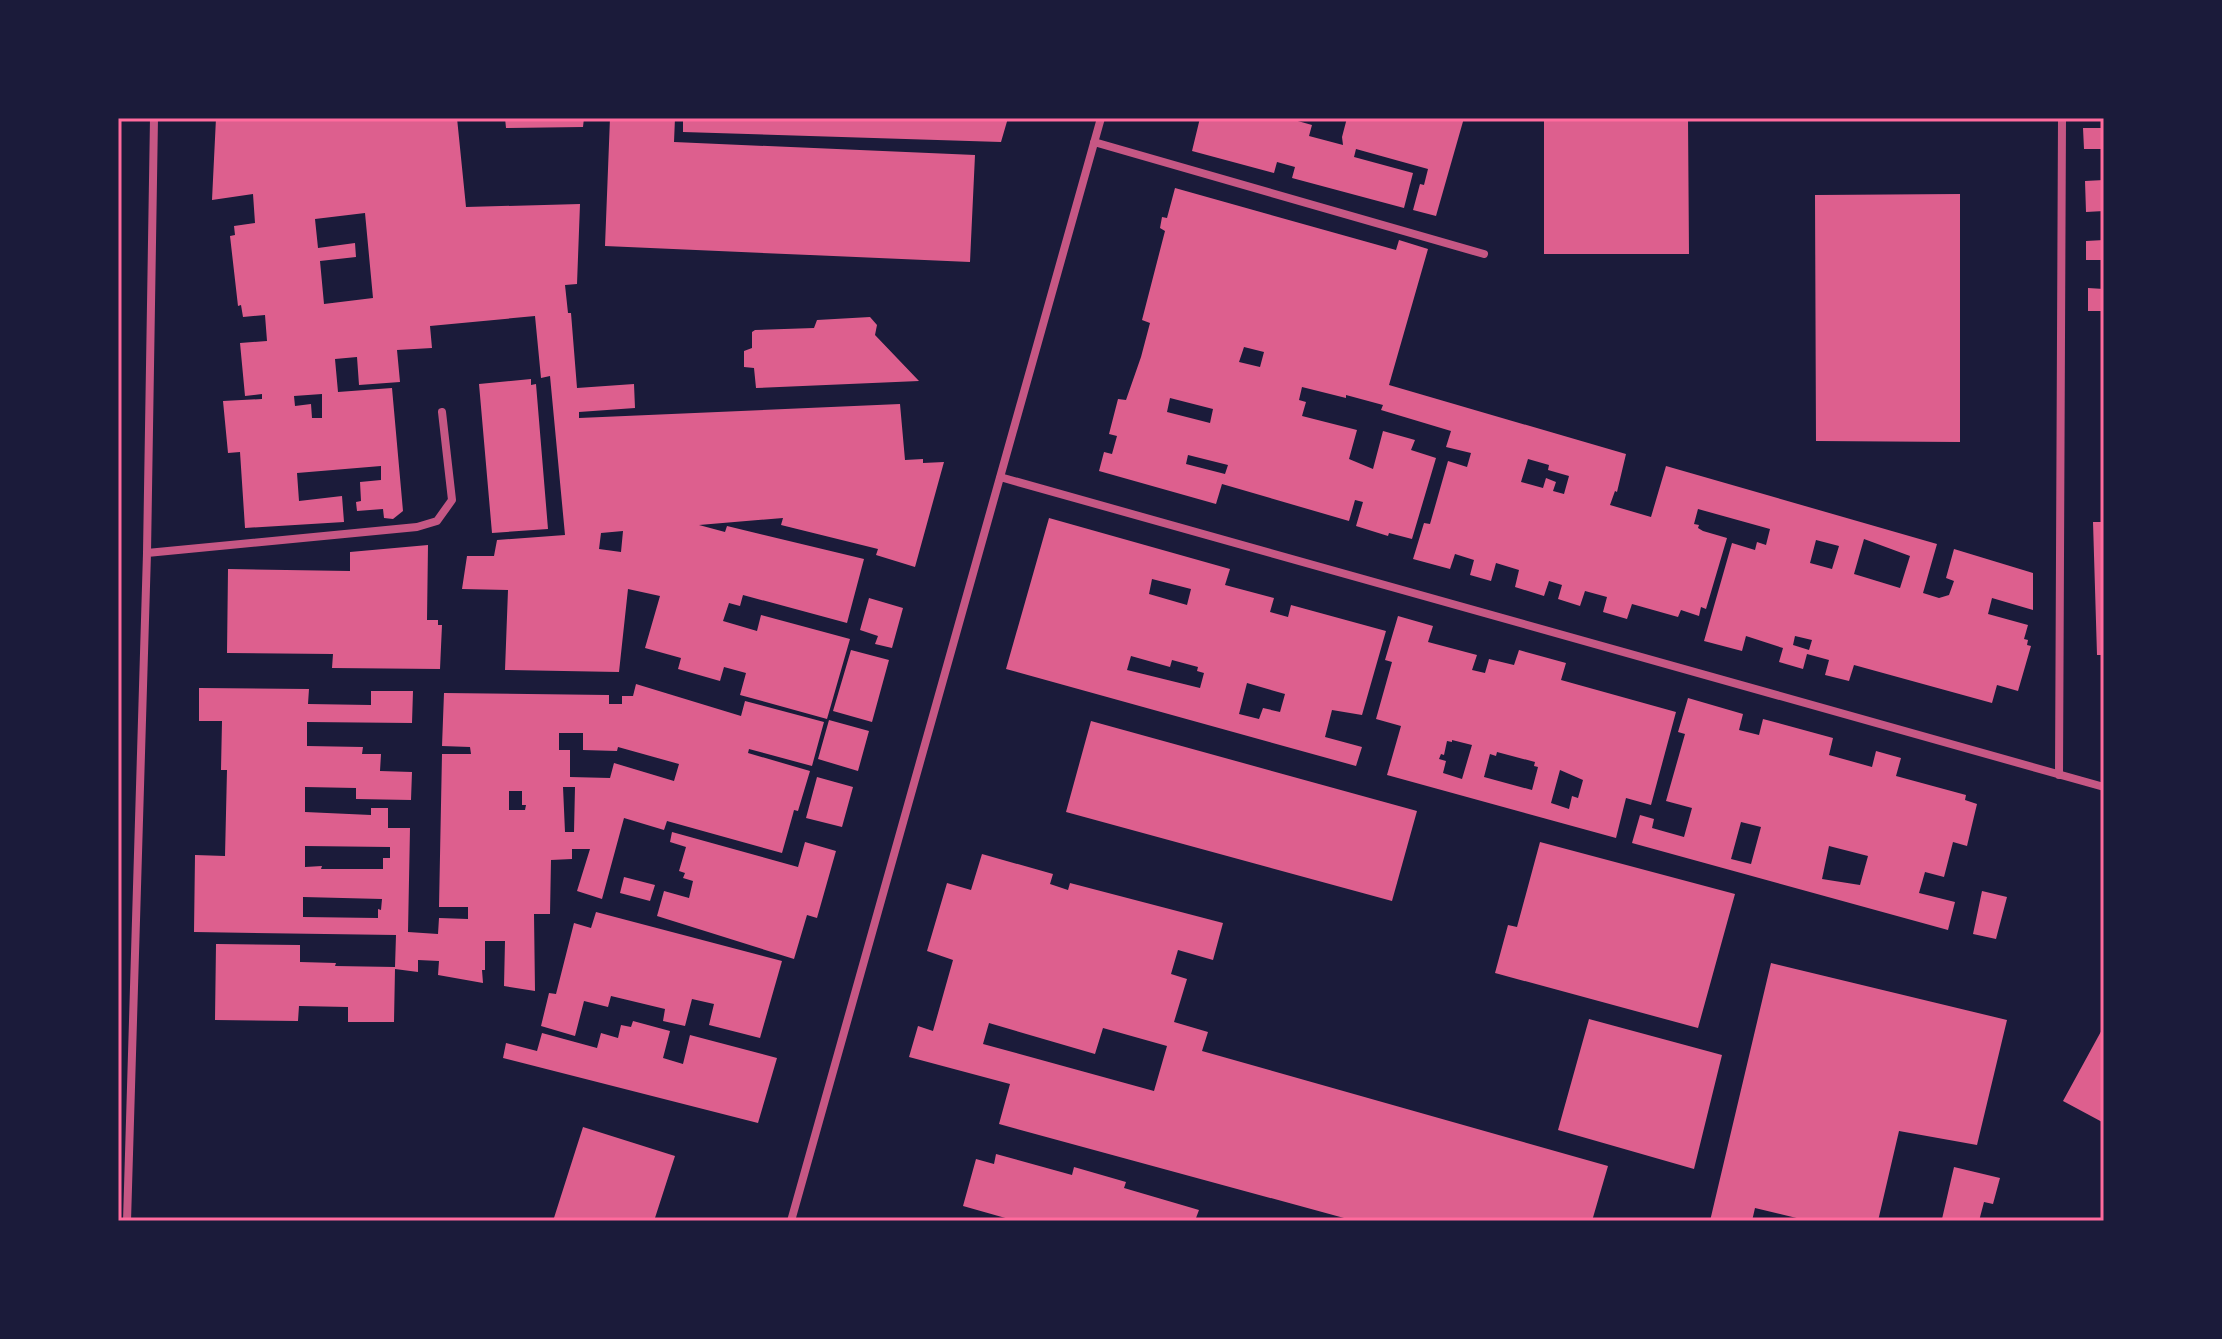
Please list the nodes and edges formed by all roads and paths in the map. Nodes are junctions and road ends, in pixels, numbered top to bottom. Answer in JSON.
{"nodes":[{"id":1,"x":154,"y":118,"type":"edge"},
{"id":2,"x":1101,"y":118,"type":"edge"},
{"id":3,"x":2062,"y":118,"type":"edge"},
{"id":4,"x":1094,"y":142,"type":"junction"},
{"id":5,"x":1484,"y":254,"type":"dead end"},
{"id":6,"x":442,"y":412,"type":"dead end"},
{"id":7,"x":1000,"y":477,"type":"junction"},
{"id":8,"x":147,"y":553,"type":"junction"},
{"id":9,"x":2059,"y":775,"type":"junction"},
{"id":10,"x":2104,"y":787,"type":"edge"},
{"id":11,"x":127,"y":1221,"type":"edge"},
{"id":12,"x":791,"y":1221,"type":"edge"}],
"edges":[{"from":1,"to":8,"type":"street"},
{"from":2,"to":4,"type":"street"},
{"from":3,"to":9,"type":"street"},
{"from":4,"to":5,"type":"street"},
{"from":4,"to":7,"type":"street"},
{"from":6,"to":8,"type":"street"},
{"from":7,"to":9,"type":"street"},
{"from":7,"to":12,"type":"street"},
{"from":8,"to":11,"type":"street"},
{"from":9,"to":10,"type":"street"}]}
